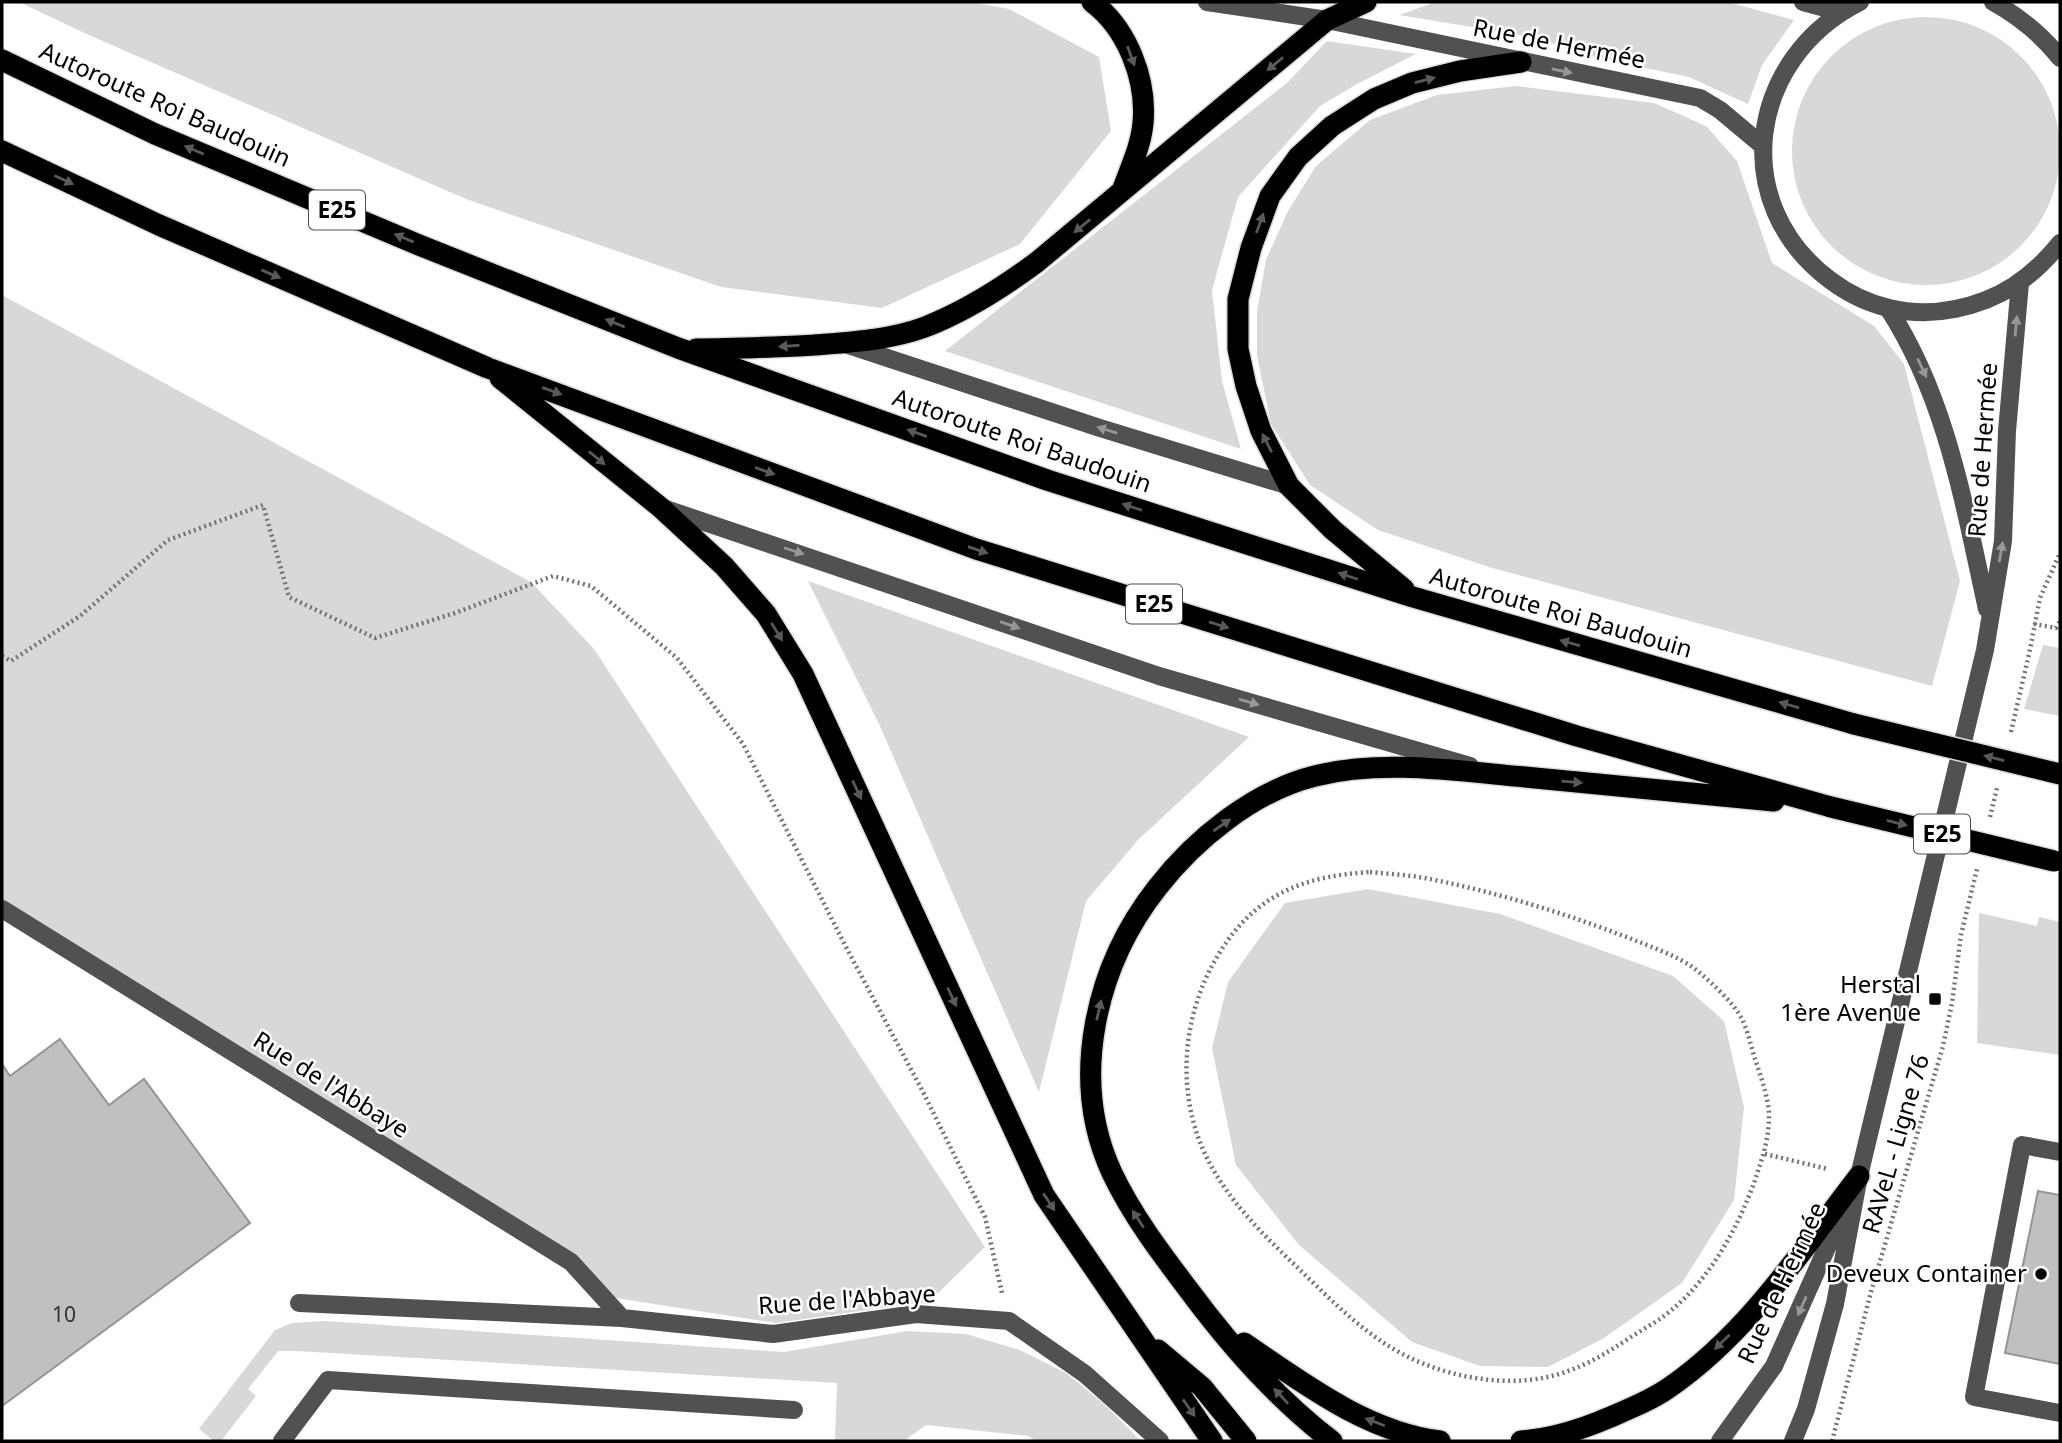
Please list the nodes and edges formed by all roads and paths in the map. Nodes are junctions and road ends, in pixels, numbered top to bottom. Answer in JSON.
{"nodes":[{"id":1,"x":1092,"y":2,"type":"edge"},
{"id":2,"x":1207,"y":2,"type":"edge"},
{"id":3,"x":1366,"y":2,"type":"edge"},
{"id":4,"x":1803,"y":2,"type":"edge"},
{"id":5,"x":1860,"y":2,"type":"edge"},
{"id":6,"x":1993,"y":2,"type":"edge"},
{"id":7,"x":1840,"y":12,"type":"junction"},
{"id":8,"x":1327,"y":20,"type":"junction"},
{"id":9,"x":2060,"y":58,"type":"edge"},
{"id":10,"x":2,"y":60,"type":"edge"},
{"id":11,"x":1521,"y":62,"type":"junction"},
{"id":12,"x":1763,"y":146,"type":"junction"},
{"id":13,"x":2,"y":151,"type":"edge"},
{"id":14,"x":1121,"y":194,"type":"junction"},
{"id":15,"x":2060,"y":243,"type":"edge"},
{"id":16,"x":2020,"y":284,"type":"junction"},
{"id":17,"x":1888,"y":309,"type":"junction"},
{"id":18,"x":841,"y":343,"type":"junction"},
{"id":19,"x":678,"y":348,"type":"junction"},
{"id":20,"x":488,"y":368,"type":"junction"},
{"id":21,"x":1289,"y":486,"type":"junction"},
{"id":22,"x":660,"y":507,"type":"junction"},
{"id":23,"x":2060,"y":553,"type":"edge"},
{"id":24,"x":1413,"y":597,"type":"junction"},
{"id":25,"x":2040,"y":598,"type":"dead end"},
{"id":26,"x":1989,"y":620,"type":"junction"},
{"id":27,"x":2060,"y":621,"type":"edge"},
{"id":28,"x":2034,"y":624,"type":"dead end"},
{"id":29,"x":2,"y":656,"type":"edge"},
{"id":30,"x":2060,"y":774,"type":"edge"},
{"id":31,"x":1504,"y":775,"type":"junction"},
{"id":32,"x":1831,"y":807,"type":"junction"},
{"id":33,"x":2057,"y":862,"type":"edge"},
{"id":34,"x":2,"y":909,"type":"edge"},
{"id":35,"x":1961,"y":935,"type":"dead end"},
{"id":36,"x":2060,"y":1152,"type":"edge"},
{"id":37,"x":1765,"y":1154,"type":"junction"},
{"id":38,"x":1859,"y":1176,"type":"junction"},
{"id":39,"x":299,"y":1303,"type":"dead end"},
{"id":40,"x":622,"y":1318,"type":"junction"},
{"id":41,"x":1009,"y":1321,"type":"junction"},
{"id":42,"x":1212,"y":1321,"type":"junction"},
{"id":43,"x":1138,"y":1334,"type":"junction"},
{"id":44,"x":794,"y":1410,"type":"dead end"},
{"id":45,"x":2060,"y":1413,"type":"edge"},
{"id":46,"x":282,"y":1441,"type":"edge"},
{"id":47,"x":1160,"y":1441,"type":"edge"},
{"id":48,"x":1212,"y":1441,"type":"edge"},
{"id":49,"x":1246,"y":1441,"type":"edge"},
{"id":50,"x":1332,"y":1441,"type":"edge"},
{"id":51,"x":1440,"y":1441,"type":"edge"},
{"id":52,"x":1521,"y":1441,"type":"edge"},
{"id":53,"x":1720,"y":1441,"type":"edge"},
{"id":54,"x":1793,"y":1441,"type":"edge"},
{"id":55,"x":1832,"y":1441,"type":"edge"}],
"edges":[{"from":1,"to":14,"type":"highway","one_way":true},
{"from":2,"to":8,"type":"street","name":"Rue de Hermée"},
{"from":3,"to":8,"type":"highway"},
{"from":4,"to":7,"type":"street"},
{"from":5,"to":7,"type":"street"},
{"from":6,"to":9,"type":"street"},
{"from":7,"to":12,"type":"street"},
{"from":8,"to":11,"type":"street","name":"Rue de Hermée"},
{"from":8,"to":14,"type":"highway","one_way":true},
{"from":19,"to":10,"type":"highway","name":"Autoroute Roi Baudouin","number":"E25","one_way":true},
{"from":11,"to":12,"type":"street","name":"Rue de Hermée","one_way":true},
{"from":21,"to":11,"type":"highway","one_way":true},
{"from":12,"to":17,"type":"street"},
{"from":13,"to":20,"type":"highway","number":"E25","one_way":true},
{"from":14,"to":18,"type":"highway","one_way":true},
{"from":15,"to":16,"type":"street"},
{"from":16,"to":17,"type":"street"},
{"from":26,"to":16,"type":"street","name":"Rue de Hermée","one_way":true},
{"from":17,"to":26,"type":"street","name":"Rue de Hermée","one_way":true},
{"from":18,"to":19,"type":"highway","one_way":true},
{"from":21,"to":18,"type":"street","one_way":true},
{"from":24,"to":19,"type":"highway","name":"Autoroute Roi Baudouin","number":"E25","one_way":true},
{"from":20,"to":22,"type":"highway","one_way":true},
{"from":20,"to":32,"type":"highway","number":"E25","one_way":true},
{"from":21,"to":24,"type":"highway"},
{"from":22,"to":31,"type":"street","one_way":true},
{"from":22,"to":43,"type":"highway","one_way":true},
{"from":23,"to":25,"type":"path"},
{"from":30,"to":24,"type":"highway","name":"Autoroute Roi Baudouin","number":"E25","one_way":true,"bridge":true},
{"from":26,"to":38,"type":"street","name":"Rue de Hermée"},
{"from":27,"to":28,"type":"path"},
{"from":29,"to":41,"type":"path"},
{"from":31,"to":32,"type":"highway","one_way":true},
{"from":42,"to":31,"type":"highway","one_way":true},
{"from":32,"to":33,"type":"highway","number":"E25","one_way":true,"bridge":true},
{"from":34,"to":40,"type":"street","name":"Rue de l'Abbaye"},
{"from":35,"to":55,"type":"path","name":"RAVeL - Ligne 76"},
{"from":36,"to":45,"type":"street"},
{"from":37,"to":37,"type":"path"},
{"from":37,"to":38,"type":"path"},
{"from":38,"to":52,"type":"highway","one_way":true},
{"from":38,"to":53,"type":"street","name":"Rue de Hermée","one_way":true},
{"from":38,"to":54,"type":"street","name":"Rue de Hermée"},
{"from":39,"to":40,"type":"street","name":"Rue de l'Abbaye"},
{"from":40,"to":41,"type":"street","name":"Rue de l'Abbaye"},
{"from":41,"to":47,"type":"street"},
{"from":50,"to":42,"type":"highway","one_way":true},
{"from":51,"to":42,"type":"highway","one_way":true},
{"from":43,"to":48,"type":"highway","one_way":true},
{"from":43,"to":49,"type":"highway"},
{"from":44,"to":46,"type":"street"}]}
